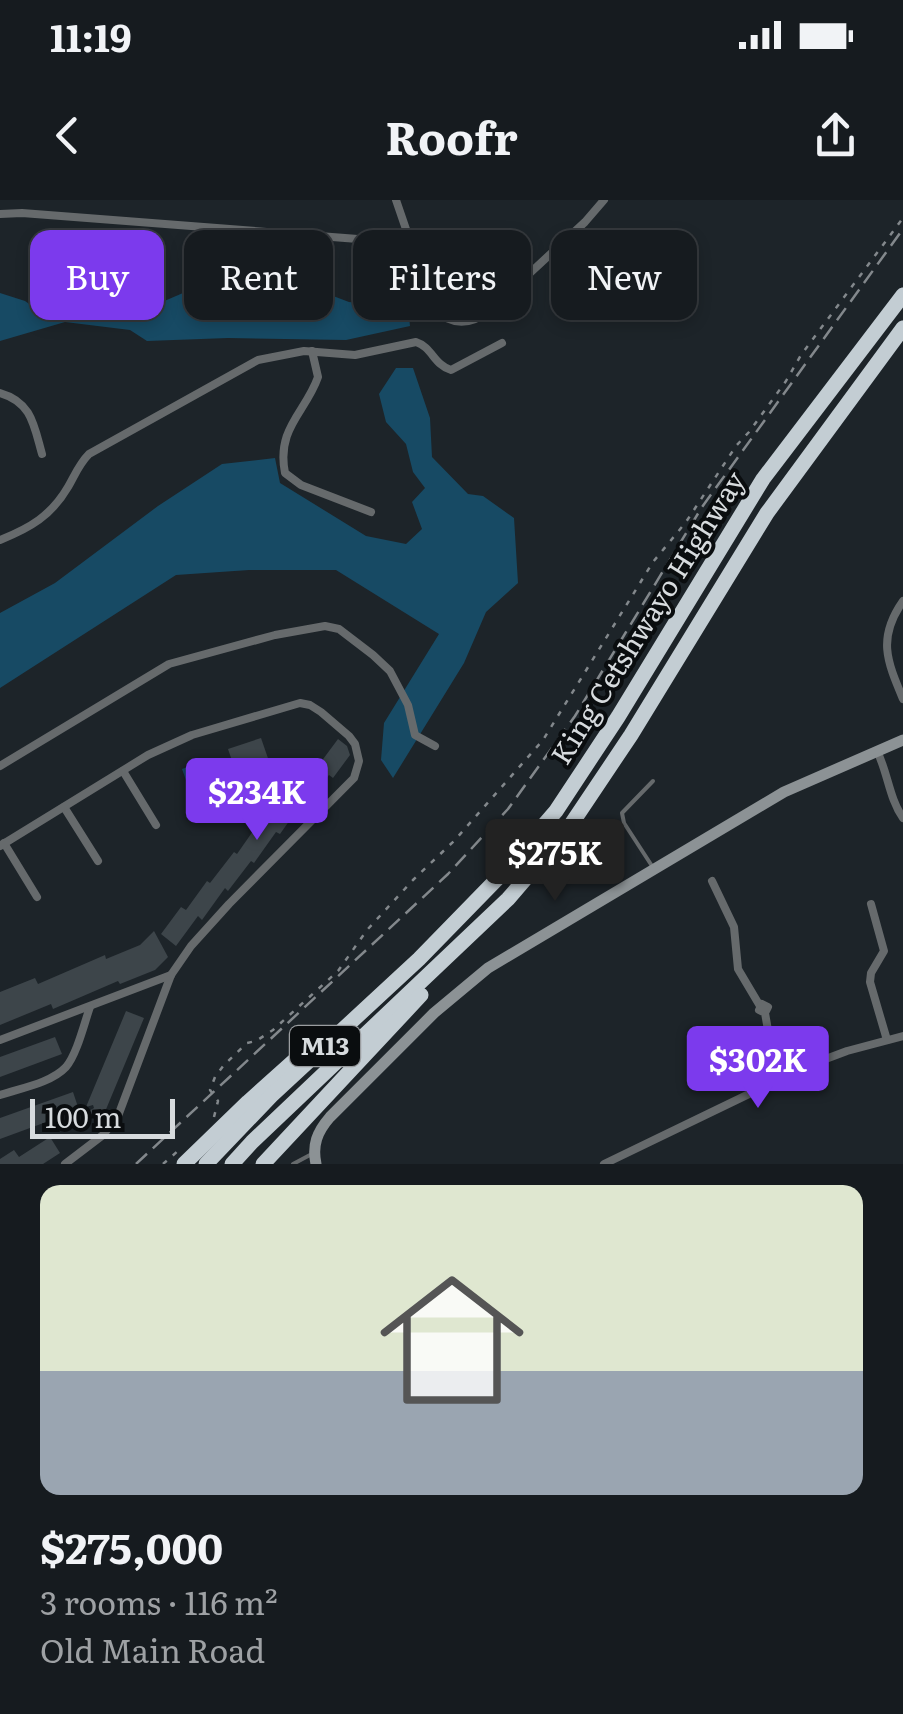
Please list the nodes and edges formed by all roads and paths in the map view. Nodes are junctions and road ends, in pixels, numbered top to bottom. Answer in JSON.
{"nodes":[{"id":1,"x":396,"y":200,"type":"edge"},
{"id":2,"x":604,"y":200,"type":"edge"},
{"id":3,"x":0,"y":214,"type":"edge"},
{"id":4,"x":903,"y":218,"type":"edge"},
{"id":5,"x":353,"y":238,"type":"edge"},
{"id":6,"x":903,"y":295,"type":"edge"},
{"id":7,"x":903,"y":328,"type":"edge"},
{"id":8,"x":502,"y":343,"type":"dead end"},
{"id":9,"x":312,"y":351,"type":"junction"},
{"id":10,"x":0,"y":394,"type":"edge"},
{"id":11,"x":42,"y":454,"type":"dead end"},
{"id":12,"x":371,"y":512,"type":"dead end"},
{"id":13,"x":0,"y":540,"type":"edge"},
{"id":14,"x":903,"y":602,"type":"edge"},
{"id":15,"x":903,"y":699,"type":"edge"},
{"id":16,"x":903,"y":740,"type":"edge"},
{"id":17,"x":435,"y":746,"type":"dead end"},
{"id":18,"x":877,"y":751,"type":"junction"},
{"id":19,"x":0,"y":766,"type":"edge"},
{"id":20,"x":123,"y":771,"type":"junction"},
{"id":21,"x":654,"y":781,"type":"dead end"},
{"id":22,"x":64,"y":807,"type":"junction"},
{"id":23,"x":903,"y":818,"type":"edge"},
{"id":24,"x":156,"y":825,"type":"dead end"},
{"id":25,"x":2,"y":844,"type":"edge"},
{"id":26,"x":98,"y":861,"type":"dead end"},
{"id":27,"x":654,"y":870,"type":"junction"},
{"id":28,"x":712,"y":881,"type":"dead end"},
{"id":29,"x":37,"y":897,"type":"dead end"},
{"id":30,"x":870,"y":904,"type":"dead end"},
{"id":31,"x":446,"y":930,"type":"junction"},
{"id":32,"x":468,"y":939,"type":"junction"},
{"id":33,"x":171,"y":975,"type":"junction"},
{"id":34,"x":90,"y":1008,"type":"junction"},
{"id":35,"x":903,"y":1036,"type":"edge"},
{"id":36,"x":0,"y":1040,"type":"edge"},
{"id":37,"x":887,"y":1040,"type":"junction"},
{"id":38,"x":784,"y":1076,"type":"junction"},
{"id":39,"x":0,"y":1095,"type":"edge"},
{"id":40,"x":216,"y":1112,"type":"dead end"},
{"id":41,"x":315,"y":1158,"type":"edge"},
{"id":42,"x":65,"y":1164,"type":"edge"},
{"id":43,"x":184,"y":1164,"type":"edge"},
{"id":44,"x":206,"y":1164,"type":"edge"},
{"id":45,"x":232,"y":1164,"type":"edge"},
{"id":46,"x":263,"y":1164,"type":"edge"},
{"id":47,"x":293,"y":1164,"type":"edge"},
{"id":48,"x":604,"y":1164,"type":"edge"}],
"edges":[{"from":1,"to":2,"type":"street"},
{"from":3,"to":5,"type":"street"},
{"from":4,"to":40,"type":"path"},
{"from":6,"to":31,"type":"highway","name":"King Cetshwayo Highway","number":"M13"},
{"from":7,"to":32,"type":"highway","name":"King Cetshwayo Highway","number":"M13"},
{"from":8,"to":9,"type":"street"},
{"from":9,"to":12,"type":"street"},
{"from":9,"to":13,"type":"street"},
{"from":10,"to":11,"type":"street"},
{"from":14,"to":15,"type":"street"},
{"from":16,"to":18,"type":"street"},
{"from":17,"to":19,"type":"street"},
{"from":18,"to":23,"type":"street"},
{"from":18,"to":27,"type":"street"},
{"from":20,"to":22,"type":"street"},
{"from":20,"to":24,"type":"street"},
{"from":20,"to":33,"type":"street"},
{"from":21,"to":27,"type":"lane"},
{"from":22,"to":25,"type":"street"},
{"from":22,"to":26,"type":"street"},
{"from":25,"to":29,"type":"street"},
{"from":27,"to":41,"type":"street"},
{"from":28,"to":38,"type":"street"},
{"from":30,"to":37,"type":"street"},
{"from":31,"to":43,"type":"highway"},
{"from":31,"to":44,"type":"highway","name":"King Cetshwayo Highway","number":"M13"},
{"from":32,"to":45,"type":"highway","name":"King Cetshwayo Highway","number":"M13"},
{"from":32,"to":46,"type":"highway"},
{"from":33,"to":34,"type":"street"},
{"from":33,"to":42,"type":"street"},
{"from":34,"to":36,"type":"street"},
{"from":34,"to":39,"type":"street"},
{"from":35,"to":37,"type":"street"},
{"from":37,"to":38,"type":"street"},
{"from":38,"to":48,"type":"street"},
{"from":41,"to":47,"type":"lane"}]}
